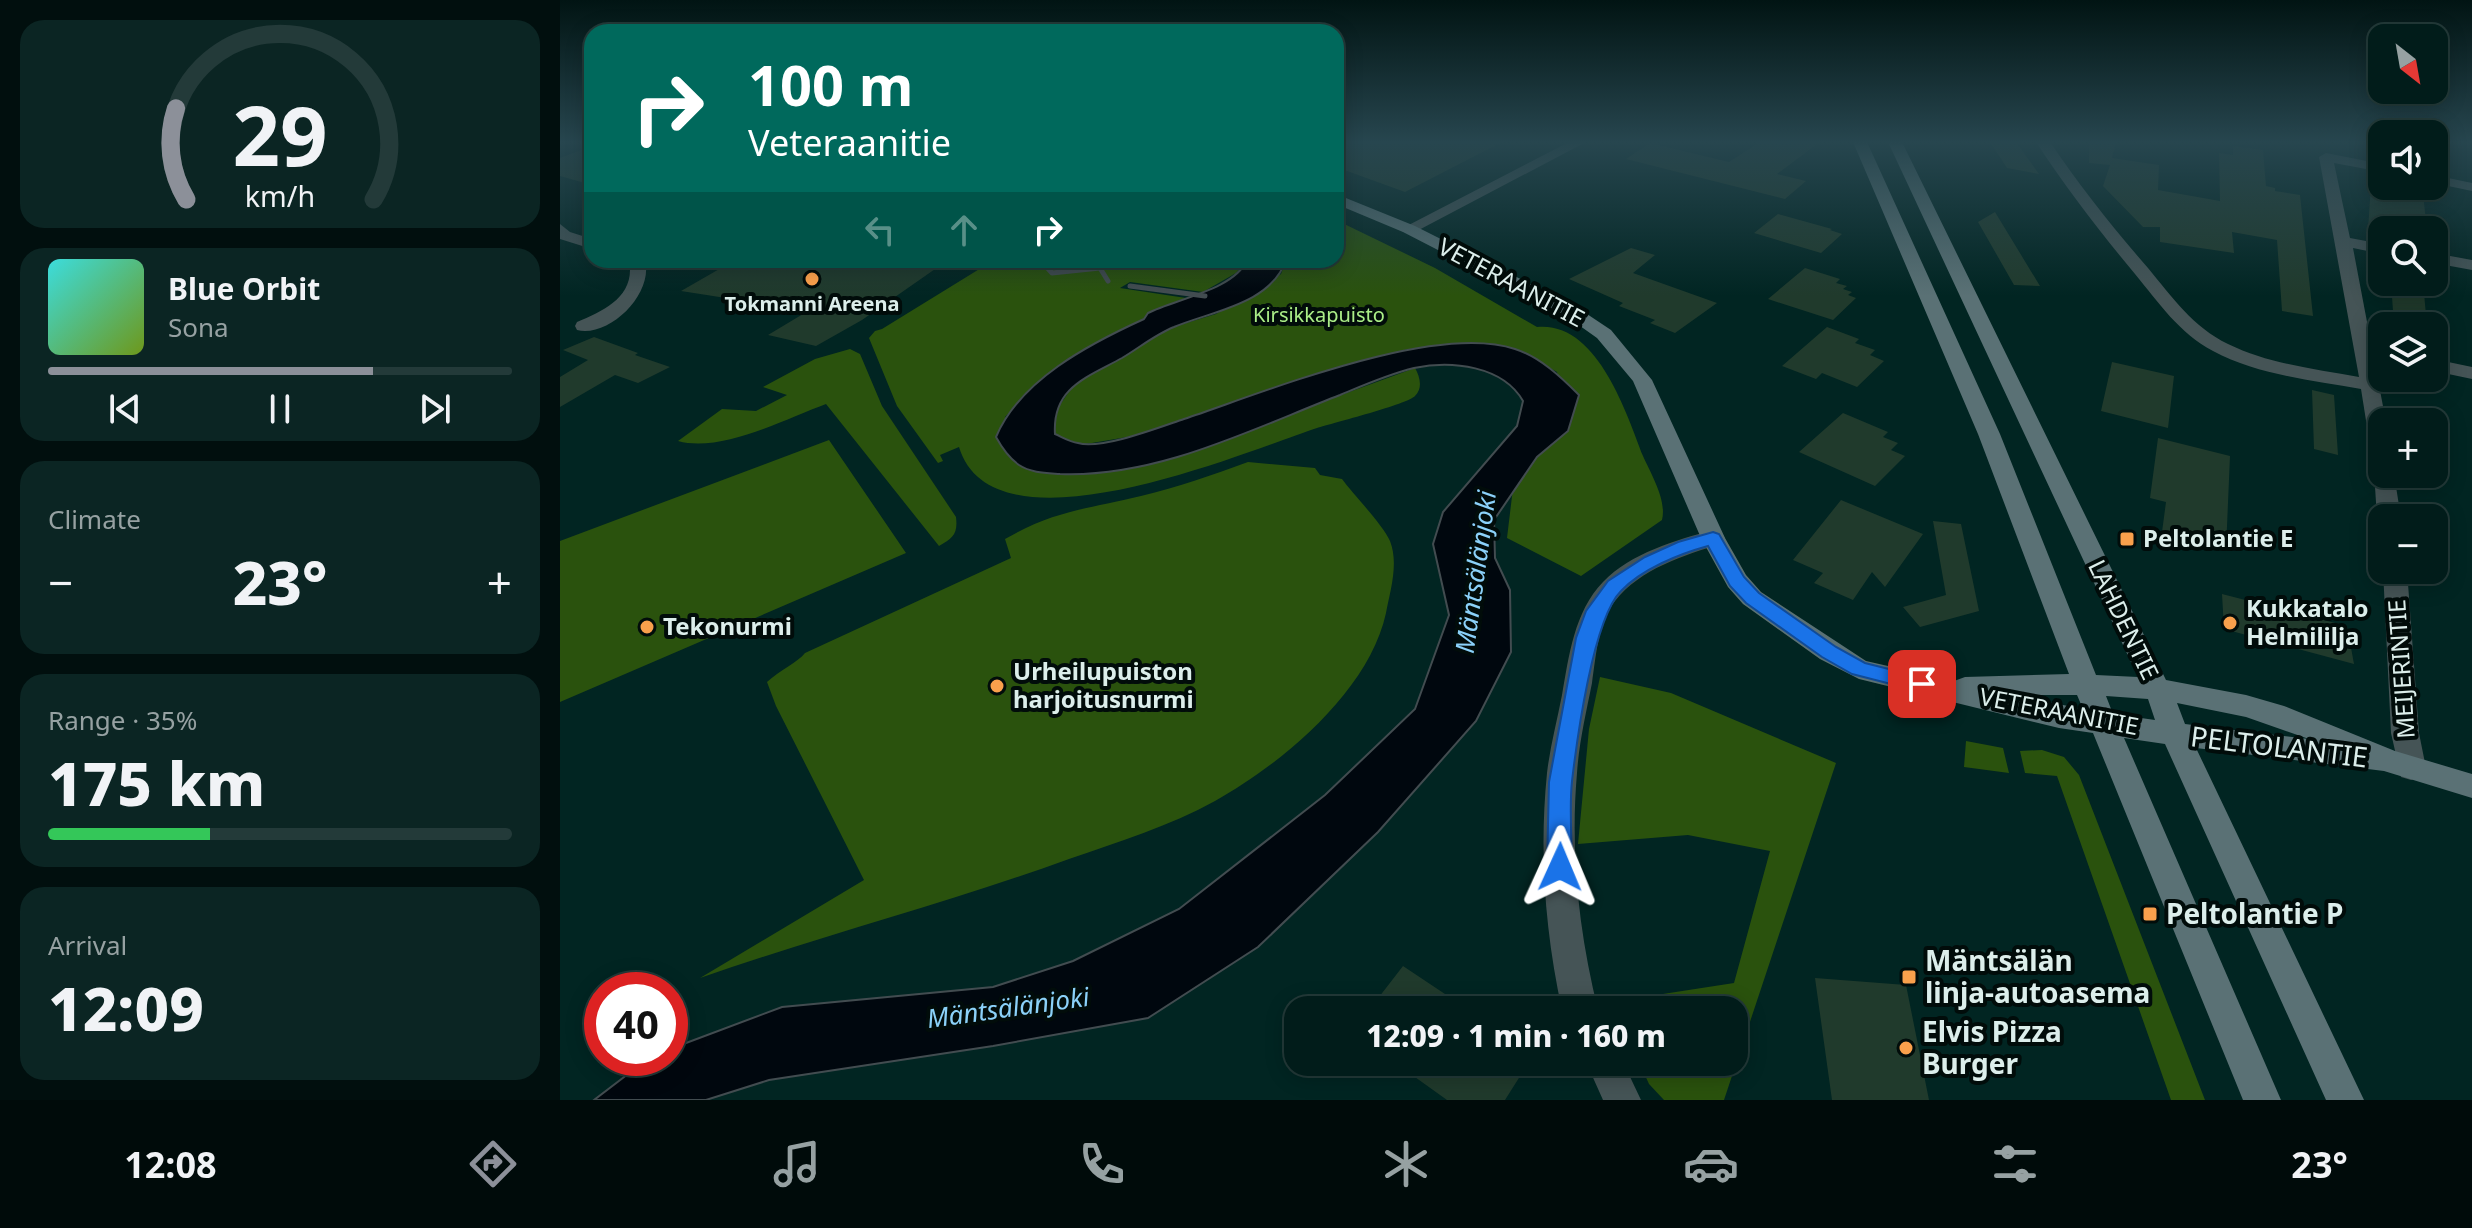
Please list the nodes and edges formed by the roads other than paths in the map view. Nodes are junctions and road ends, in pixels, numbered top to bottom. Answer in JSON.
{"nodes":[{"id":1,"x":1479,"y":193,"type":"edge"},
{"id":2,"x":1883,"y":193,"type":"edge"},
{"id":3,"x":1920,"y":193,"type":"edge"},
{"id":4,"x":2077,"y":193,"type":"edge"},
{"id":5,"x":2337,"y":193,"type":"edge"},
{"id":6,"x":1344,"y":202,"type":"edge"},
{"id":7,"x":560,"y":229,"type":"edge"},
{"id":8,"x":1409,"y":229,"type":"junction"},
{"id":9,"x":584,"y":241,"type":"edge"},
{"id":10,"x":2344,"y":242,"type":"junction"},
{"id":11,"x":2368,"y":246,"type":"edge"},
{"id":12,"x":2448,"y":261,"type":"edge"},
{"id":13,"x":2472,"y":265,"type":"edge"},
{"id":14,"x":640,"y":268,"type":"edge"},
{"id":15,"x":584,"y":326,"type":"dead end"},
{"id":16,"x":2368,"y":331,"type":"edge"},
{"id":17,"x":2448,"y":368,"type":"edge"},
{"id":18,"x":2472,"y":373,"type":"edge"},
{"id":19,"x":2368,"y":384,"type":"edge"},
{"id":20,"x":1713,"y":538,"type":"junction"},
{"id":21,"x":2396,"y":584,"type":"edge"},
{"id":22,"x":2088,"y":685,"type":"junction"},
{"id":23,"x":1943,"y":688,"type":"junction"},
{"id":24,"x":2158,"y":691,"type":"junction"},
{"id":25,"x":2105,"y":724,"type":"junction"},
{"id":26,"x":2175,"y":734,"type":"junction"},
{"id":27,"x":2398,"y":763,"type":"junction"},
{"id":28,"x":2472,"y":786,"type":"edge"},
{"id":29,"x":1577,"y":996,"type":"edge"},
{"id":30,"x":1611,"y":1076,"type":"edge"},
{"id":31,"x":1622,"y":1100,"type":"edge"},
{"id":32,"x":2262,"y":1100,"type":"edge"},
{"id":33,"x":2345,"y":1100,"type":"edge"}],
"edges":[{"from":1,"to":8,"type":"street"},
{"from":2,"to":22,"type":"main road"},
{"from":3,"to":24,"type":"main road","name":"LAHDENTIE"},
{"from":4,"to":19,"type":"street"},
{"from":5,"to":10,"type":"street"},
{"from":6,"to":8,"type":"main road","name":"VETERAANITIE"},
{"from":7,"to":9,"type":"street"},
{"from":8,"to":20,"type":"main road","name":"VETERAANITIE"},
{"from":10,"to":11,"type":"street"},
{"from":10,"to":16,"type":"street"},
{"from":12,"to":13,"type":"street"},
{"from":14,"to":15,"type":"street"},
{"from":17,"to":18,"type":"street"},
{"from":20,"to":23,"type":"main road","name":"VETERAANITIE"},
{"from":20,"to":29,"type":"street"},
{"from":21,"to":27,"type":"street","name":"MEIJERINTIE"},
{"from":22,"to":23,"type":"main road","name":"VETERAANITIE"},
{"from":22,"to":24,"type":"main road","name":"VETERAANITIE"},
{"from":22,"to":25,"type":"main road"},
{"from":23,"to":25,"type":"main road","name":"VETERAANITIE"},
{"from":24,"to":26,"type":"main road","name":"LAHDENTIE"},
{"from":24,"to":27,"type":"main road","name":"PELTOLANTIE"},
{"from":25,"to":26,"type":"main road","name":"VETERAANITIE"},
{"from":25,"to":32,"type":"main road"},
{"from":26,"to":27,"type":"main road","name":"PELTOLANTIE"},
{"from":26,"to":33,"type":"main road","name":"LAHDENTIE"},
{"from":27,"to":28,"type":"main road","name":"PELTOLANTIE"},
{"from":30,"to":31,"type":"street"}]}
